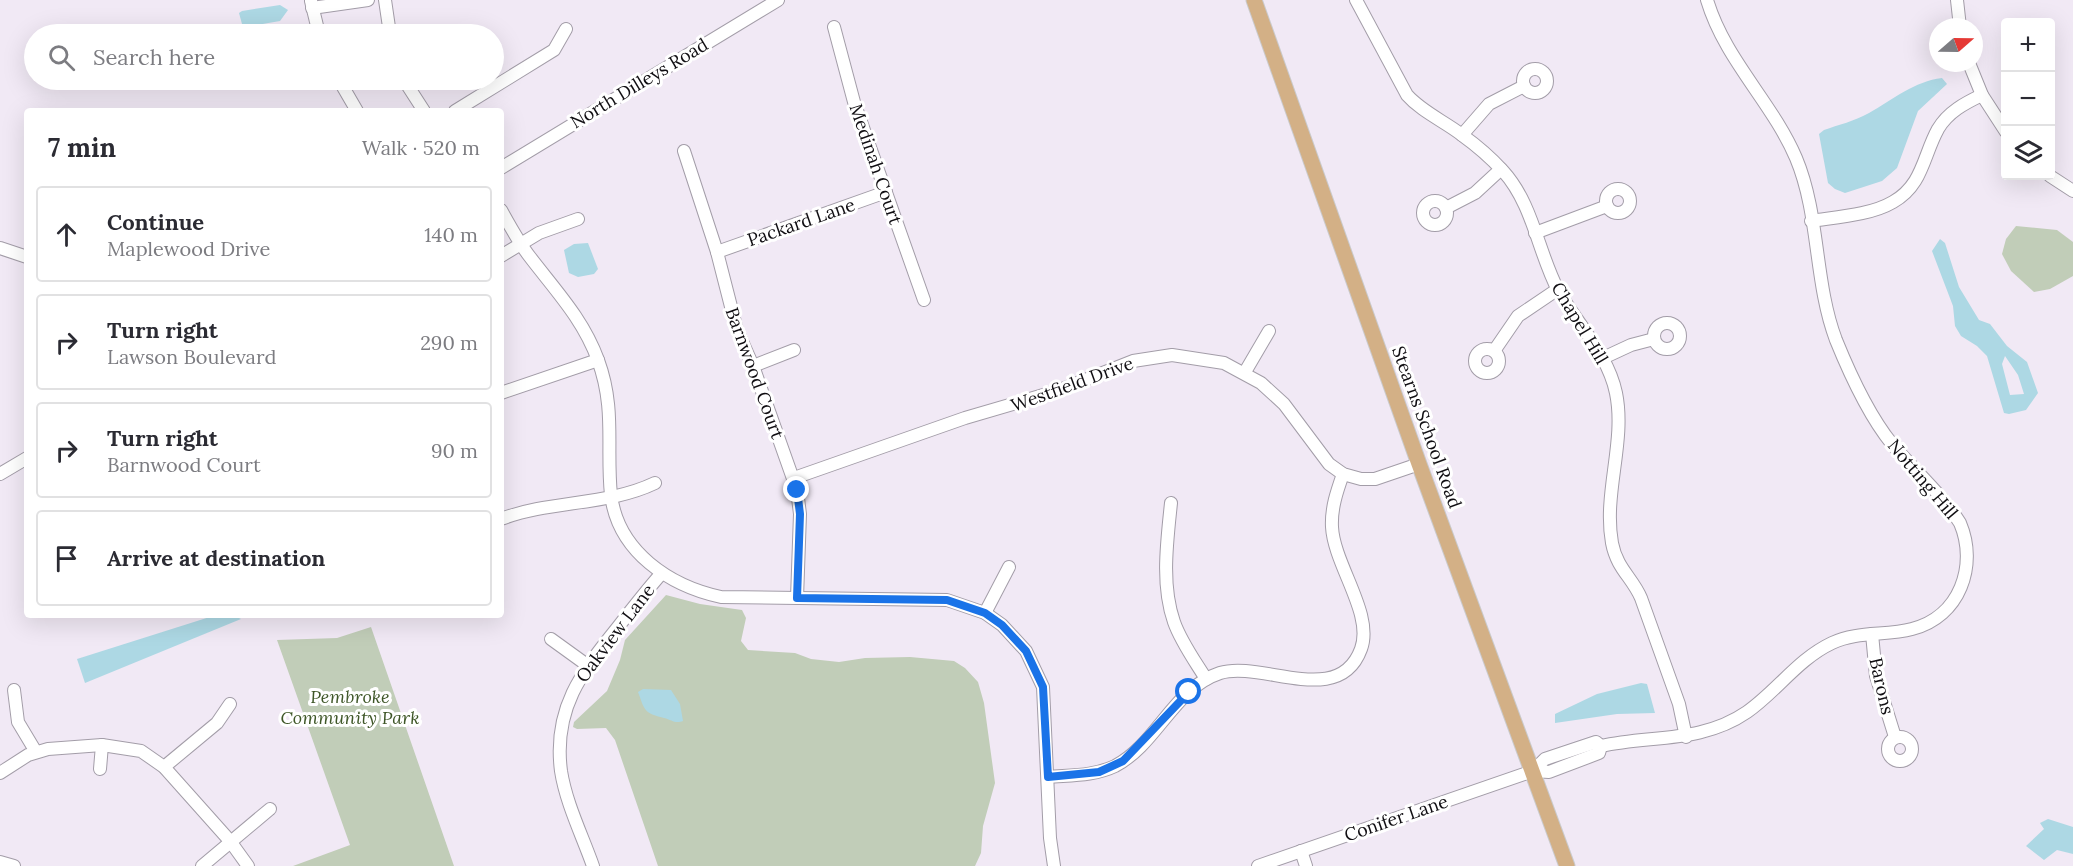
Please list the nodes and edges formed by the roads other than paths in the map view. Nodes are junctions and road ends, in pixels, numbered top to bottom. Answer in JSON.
{"nodes":[{"id":1,"x":368,"y":0,"type":"edge"},
{"id":2,"x":385,"y":0,"type":"edge"},
{"id":3,"x":778,"y":0,"type":"edge"},
{"id":4,"x":1254,"y":0,"type":"edge"},
{"id":5,"x":1356,"y":0,"type":"edge"},
{"id":6,"x":1707,"y":0,"type":"edge"},
{"id":7,"x":1957,"y":0,"type":"edge"},
{"id":8,"x":311,"y":4,"type":"edge"},
{"id":9,"x":1959,"y":18,"type":"edge"},
{"id":10,"x":316,"y":24,"type":"edge"},
{"id":11,"x":389,"y":24,"type":"edge"},
{"id":12,"x":834,"y":27,"type":"dead end"},
{"id":13,"x":566,"y":29,"type":"dead end"},
{"id":14,"x":1973,"y":72,"type":"edge"},
{"id":15,"x":504,"y":81,"type":"edge"},
{"id":16,"x":1524,"y":86,"type":"dead end"},
{"id":17,"x":344,"y":90,"type":"edge"},
{"id":18,"x":410,"y":90,"type":"edge"},
{"id":19,"x":489,"y":90,"type":"edge"},
{"id":20,"x":1982,"y":95,"type":"junction"},
{"id":21,"x":354,"y":108,"type":"edge"},
{"id":22,"x":422,"y":108,"type":"edge"},
{"id":23,"x":460,"y":108,"type":"edge"},
{"id":24,"x":2002,"y":126,"type":"edge"},
{"id":25,"x":1462,"y":135,"type":"junction"},
{"id":26,"x":684,"y":151,"type":"dead end"},
{"id":27,"x":504,"y":166,"type":"edge"},
{"id":28,"x":1501,"y":169,"type":"junction"},
{"id":29,"x":2055,"y":179,"type":"edge"},
{"id":30,"x":2073,"y":191,"type":"edge"},
{"id":31,"x":886,"y":192,"type":"junction"},
{"id":32,"x":1607,"y":206,"type":"dead end"},
{"id":33,"x":1446,"y":208,"type":"dead end"},
{"id":34,"x":504,"y":215,"type":"edge"},
{"id":35,"x":578,"y":219,"type":"dead end"},
{"id":36,"x":1812,"y":221,"type":"junction"},
{"id":37,"x":1535,"y":233,"type":"junction"},
{"id":38,"x":521,"y":244,"type":"junction"},
{"id":39,"x":0,"y":248,"type":"edge"},
{"id":40,"x":717,"y":252,"type":"junction"},
{"id":41,"x":504,"y":254,"type":"edge"},
{"id":42,"x":24,"y":256,"type":"edge"},
{"id":43,"x":1558,"y":289,"type":"junction"},
{"id":44,"x":924,"y":300,"type":"dead end"},
{"id":45,"x":1269,"y":331,"type":"dead end"},
{"id":46,"x":1654,"y":339,"type":"dead end"},
{"id":47,"x":794,"y":350,"type":"dead end"},
{"id":48,"x":1494,"y":351,"type":"dead end"},
{"id":49,"x":1603,"y":358,"type":"junction"},
{"id":50,"x":598,"y":360,"type":"junction"},
{"id":51,"x":753,"y":366,"type":"junction"},
{"id":52,"x":1245,"y":372,"type":"junction"},
{"id":53,"x":504,"y":392,"type":"edge"},
{"id":54,"x":24,"y":460,"type":"edge"},
{"id":55,"x":1419,"y":464,"type":"junction"},
{"id":56,"x":0,"y":474,"type":"edge"},
{"id":57,"x":1343,"y":474,"type":"junction"},
{"id":58,"x":794,"y":478,"type":"junction"},
{"id":59,"x":655,"y":483,"type":"dead end"},
{"id":60,"x":612,"y":497,"type":"junction"},
{"id":61,"x":1171,"y":503,"type":"dead end"},
{"id":62,"x":504,"y":518,"type":"edge"},
{"id":63,"x":1009,"y":567,"type":"dead end"},
{"id":64,"x":661,"y":574,"type":"junction"},
{"id":65,"x":797,"y":598,"type":"junction"},
{"id":66,"x":985,"y":613,"type":"junction"},
{"id":67,"x":1872,"y":634,"type":"junction"},
{"id":68,"x":551,"y":639,"type":"dead end"},
{"id":69,"x":587,"y":665,"type":"junction"},
{"id":70,"x":1206,"y":679,"type":"junction"},
{"id":71,"x":14,"y":690,"type":"dead end"},
{"id":72,"x":230,"y":705,"type":"dead end"},
{"id":73,"x":1686,"y":737,"type":"junction"},
{"id":74,"x":1895,"y":737,"type":"dead end"},
{"id":75,"x":102,"y":745,"type":"junction"},
{"id":76,"x":36,"y":752,"type":"junction"},
{"id":77,"x":164,"y":767,"type":"junction"},
{"id":78,"x":100,"y":769,"type":"dead end"},
{"id":79,"x":1533,"y":771,"type":"junction"},
{"id":80,"x":0,"y":773,"type":"edge"},
{"id":81,"x":1048,"y":777,"type":"junction"},
{"id":82,"x":270,"y":809,"type":"dead end"},
{"id":83,"x":230,"y":841,"type":"junction"},
{"id":84,"x":1301,"y":851,"type":"junction"},
{"id":85,"x":0,"y":862,"type":"edge"},
{"id":86,"x":14,"y":866,"type":"edge"},
{"id":87,"x":202,"y":866,"type":"edge"},
{"id":88,"x":248,"y":866,"type":"edge"},
{"id":89,"x":593,"y":866,"type":"edge"},
{"id":90,"x":1054,"y":866,"type":"edge"},
{"id":91,"x":1258,"y":866,"type":"edge"},
{"id":92,"x":1306,"y":866,"type":"edge"},
{"id":93,"x":1567,"y":866,"type":"edge"}],
"edges":[{"from":1,"to":8,"type":"street"},
{"from":2,"to":11,"type":"street"},
{"from":3,"to":27,"type":"street","name":"North Dilleys Road"},
{"from":4,"to":55,"type":"main road","name":"Stearns School Road"},
{"from":5,"to":25,"type":"street","name":"Chapel Hill"},
{"from":6,"to":36,"type":"street","name":"Notting Hill"},
{"from":7,"to":9,"type":"street"},
{"from":8,"to":10,"type":"street"},
{"from":12,"to":31,"type":"street","name":"Medinah Court"},
{"from":13,"to":15,"type":"street"},
{"from":14,"to":20,"type":"street"},
{"from":16,"to":25,"type":"street"},
{"from":17,"to":21,"type":"street"},
{"from":18,"to":22,"type":"street"},
{"from":19,"to":23,"type":"street"},
{"from":20,"to":24,"type":"street"},
{"from":20,"to":36,"type":"street"},
{"from":25,"to":28,"type":"street","name":"Chapel Hill"},
{"from":26,"to":40,"type":"street","name":"Barnwood Court"},
{"from":28,"to":33,"type":"street"},
{"from":28,"to":37,"type":"street","name":"Chapel Hill"},
{"from":29,"to":30,"type":"street"},
{"from":31,"to":40,"type":"street","name":"Packard Lane"},
{"from":31,"to":44,"type":"street","name":"Medinah Court"},
{"from":32,"to":37,"type":"street"},
{"from":34,"to":38,"type":"street"},
{"from":35,"to":38,"type":"street"},
{"from":36,"to":67,"type":"street","name":"Notting Hill"},
{"from":37,"to":43,"type":"street","name":"Chapel Hill"},
{"from":38,"to":41,"type":"street"},
{"from":38,"to":50,"type":"street"},
{"from":39,"to":42,"type":"street"},
{"from":40,"to":51,"type":"street","name":"Barnwood Court"},
{"from":43,"to":48,"type":"street"},
{"from":43,"to":49,"type":"street","name":"Chapel Hill"},
{"from":45,"to":52,"type":"street"},
{"from":46,"to":49,"type":"street"},
{"from":47,"to":51,"type":"street"},
{"from":49,"to":73,"type":"street","name":"Chapel Hill"},
{"from":50,"to":53,"type":"street"},
{"from":50,"to":60,"type":"street"},
{"from":51,"to":58,"type":"street","name":"Barnwood Court"},
{"from":52,"to":57,"type":"street","name":"Westfield Drive"},
{"from":52,"to":58,"type":"street","name":"Westfield Drive"},
{"from":54,"to":56,"type":"street"},
{"from":55,"to":57,"type":"street"},
{"from":55,"to":79,"type":"main road","name":"Stearns School Road"},
{"from":57,"to":70,"type":"street"},
{"from":58,"to":65,"type":"street","name":"Barnwood Court"},
{"from":59,"to":60,"type":"street"},
{"from":60,"to":62,"type":"street"},
{"from":60,"to":64,"type":"street"},
{"from":61,"to":70,"type":"street"},
{"from":63,"to":66,"type":"street"},
{"from":64,"to":65,"type":"street"},
{"from":64,"to":69,"type":"street","name":"Oakview Lane"},
{"from":65,"to":66,"type":"street"},
{"from":66,"to":81,"type":"street"},
{"from":67,"to":73,"type":"street","name":"Notting Hill"},
{"from":67,"to":74,"type":"street","name":"Barons"},
{"from":68,"to":69,"type":"street"},
{"from":69,"to":89,"type":"street","name":"Oakview Lane"},
{"from":70,"to":81,"type":"street"},
{"from":71,"to":76,"type":"street"},
{"from":72,"to":77,"type":"street"},
{"from":73,"to":79,"type":"street","name":"Notting Hill"},
{"from":75,"to":76,"type":"street"},
{"from":75,"to":77,"type":"street"},
{"from":75,"to":78,"type":"street"},
{"from":76,"to":80,"type":"street"},
{"from":77,"to":83,"type":"street"},
{"from":79,"to":84,"type":"street","name":"Conifer Lane"},
{"from":79,"to":93,"type":"main road","name":"Stearns School Road"},
{"from":81,"to":90,"type":"street"},
{"from":82,"to":83,"type":"street"},
{"from":83,"to":87,"type":"street"},
{"from":83,"to":88,"type":"street"},
{"from":84,"to":91,"type":"street","name":"Conifer Lane"},
{"from":84,"to":92,"type":"street"},
{"from":85,"to":86,"type":"street"}]}
